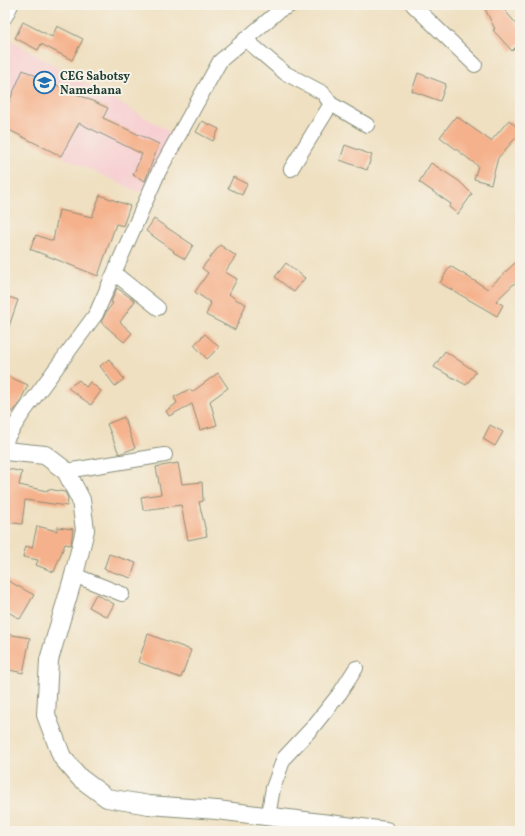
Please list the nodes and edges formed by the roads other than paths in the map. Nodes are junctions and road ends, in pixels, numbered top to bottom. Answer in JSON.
{"nodes":[{"id":1,"x":11,"y":5,"type":"edge"},
{"id":2,"x":291,"y":5,"type":"edge"},
{"id":3,"x":413,"y":5,"type":"edge"},
{"id":4,"x":5,"y":17,"type":"edge"},
{"id":5,"x":246,"y":39,"type":"junction"},
{"id":6,"x":475,"y":65,"type":"dead end"},
{"id":7,"x":331,"y":104,"type":"junction"},
{"id":8,"x":367,"y":125,"type":"dead end"},
{"id":9,"x":291,"y":169,"type":"dead end"},
{"id":10,"x":114,"y":273,"type":"junction"},
{"id":11,"x":158,"y":308,"type":"dead end"},
{"id":12,"x":5,"y":451,"type":"edge"},
{"id":13,"x":165,"y":455,"type":"dead end"},
{"id":14,"x":66,"y":471,"type":"junction"},
{"id":15,"x":74,"y":575,"type":"junction"},
{"id":16,"x":122,"y":594,"type":"dead end"},
{"id":17,"x":356,"y":668,"type":"dead end"},
{"id":18,"x":268,"y":816,"type":"junction"},
{"id":19,"x":386,"y":831,"type":"edge"}],
"edges":[{"from":1,"to":4,"type":"street"},
{"from":2,"to":5,"type":"street"},
{"from":3,"to":6,"type":"street"},
{"from":5,"to":7,"type":"street"},
{"from":5,"to":10,"type":"street"},
{"from":7,"to":8,"type":"street"},
{"from":7,"to":9,"type":"street"},
{"from":10,"to":11,"type":"street"},
{"from":10,"to":12,"type":"street"},
{"from":12,"to":14,"type":"main road"},
{"from":13,"to":14,"type":"street"},
{"from":14,"to":15,"type":"main road"},
{"from":15,"to":16,"type":"street"},
{"from":15,"to":18,"type":"main road"},
{"from":17,"to":18,"type":"street"},
{"from":18,"to":19,"type":"main road"}]}
